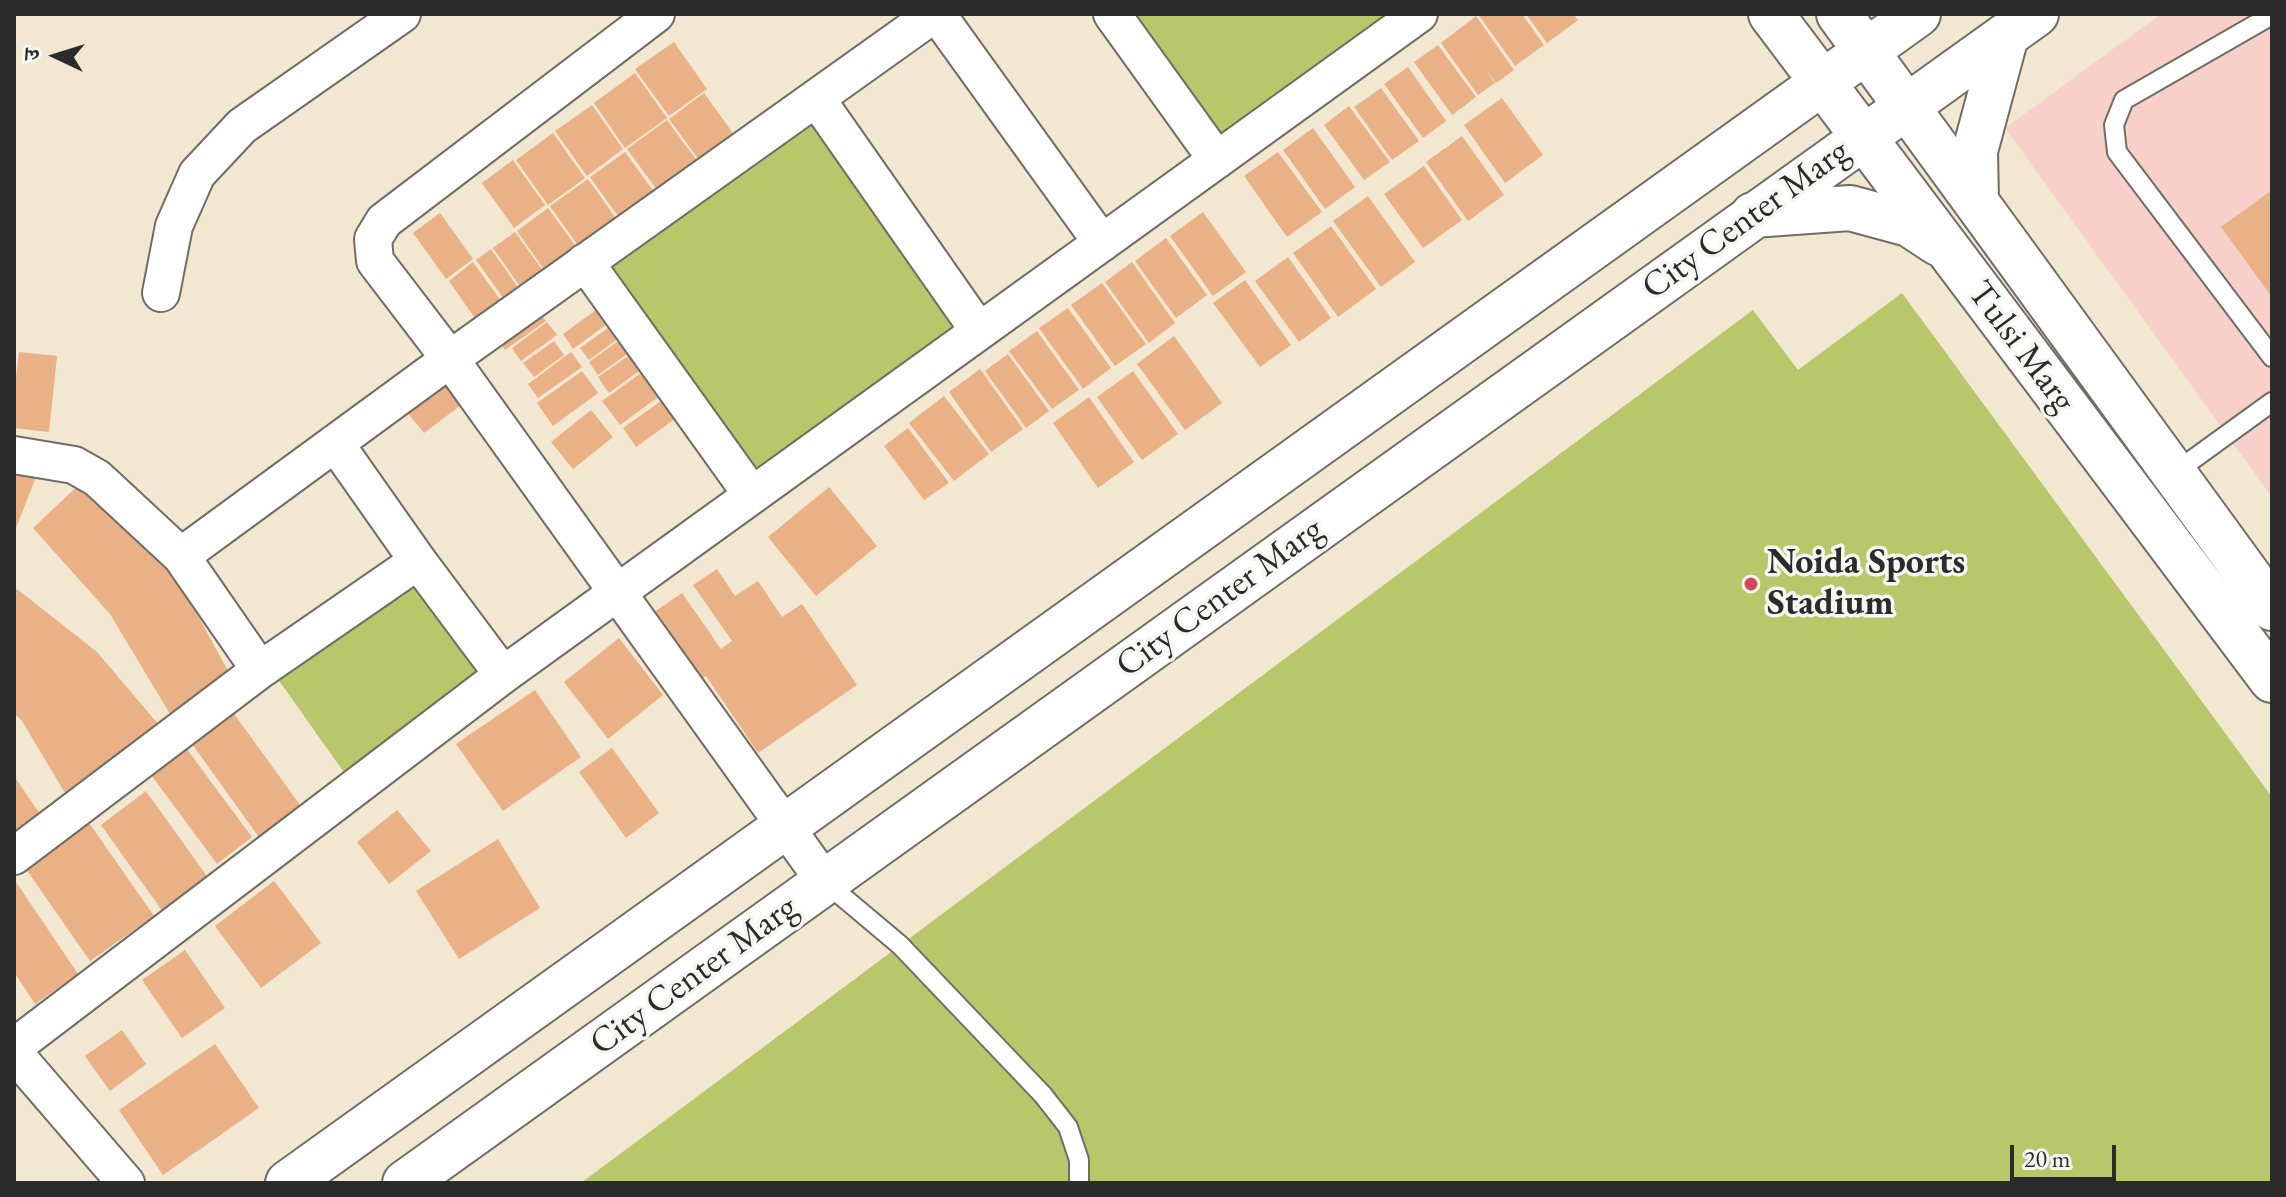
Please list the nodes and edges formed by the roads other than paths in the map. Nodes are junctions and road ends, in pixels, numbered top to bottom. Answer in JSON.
{"nodes":[{"id":1,"x":402,"y":14,"type":"edge"},
{"id":2,"x":936,"y":14,"type":"edge"},
{"id":3,"x":1112,"y":14,"type":"edge"},
{"id":4,"x":1419,"y":14,"type":"edge"},
{"id":5,"x":1771,"y":14,"type":"edge"},
{"id":6,"x":1839,"y":14,"type":"edge"},
{"id":7,"x":1918,"y":14,"type":"edge"},
{"id":8,"x":2272,"y":15,"type":"edge"},
{"id":9,"x":650,"y":16,"type":"edge"},
{"id":10,"x":2021,"y":25,"type":"edge"},
{"id":11,"x":1867,"y":51,"type":"junction"},
{"id":12,"x":1822,"y":83,"type":"junction"},
{"id":13,"x":816,"y":98,"type":"junction"},
{"id":14,"x":1906,"y":105,"type":"junction"},
{"id":15,"x":1863,"y":136,"type":"junction"},
{"id":16,"x":1217,"y":160,"type":"junction"},
{"id":17,"x":1976,"y":201,"type":"junction"},
{"id":18,"x":1753,"y":215,"type":"junction"},
{"id":19,"x":1102,"y":243,"type":"junction"},
{"id":20,"x":1947,"y":248,"type":"junction"},
{"id":21,"x":585,"y":262,"type":"junction"},
{"id":22,"x":161,"y":293,"type":"dead end"},
{"id":23,"x":979,"y":331,"type":"junction"},
{"id":24,"x":2272,"y":357,"type":"edge"},
{"id":25,"x":450,"y":359,"type":"junction"},
{"id":26,"x":2272,"y":402,"type":"edge"},
{"id":27,"x":335,"y":443,"type":"junction"},
{"id":28,"x":14,"y":455,"type":"edge"},
{"id":29,"x":2173,"y":473,"type":"junction"},
{"id":30,"x":752,"y":495,"type":"junction"},
{"id":31,"x":181,"y":556,"type":"junction"},
{"id":32,"x":418,"y":561,"type":"junction"},
{"id":33,"x":617,"y":592,"type":"junction"},
{"id":34,"x":2272,"y":608,"type":"edge"},
{"id":35,"x":260,"y":670,"type":"junction"},
{"id":36,"x":503,"y":675,"type":"junction"},
{"id":37,"x":2272,"y":680,"type":"edge"},
{"id":38,"x":786,"y":826,"type":"junction"},
{"id":39,"x":14,"y":856,"type":"edge"},
{"id":40,"x":825,"y":882,"type":"junction"},
{"id":41,"x":14,"y":1047,"type":"edge"},
{"id":42,"x":14,"y":1053,"type":"edge"},
{"id":43,"x":126,"y":1183,"type":"edge"},
{"id":44,"x":288,"y":1183,"type":"edge"},
{"id":45,"x":405,"y":1183,"type":"edge"},
{"id":46,"x":1079,"y":1183,"type":"edge"}],
"edges":[{"from":1,"to":22,"type":"street"},
{"from":2,"to":13,"type":"street"},
{"from":2,"to":19,"type":"street"},
{"from":3,"to":16,"type":"street"},
{"from":4,"to":16,"type":"street"},
{"from":5,"to":12,"type":"street","name":"Tulsi Marg"},
{"from":6,"to":11,"type":"street","name":"Tulsi Marg"},
{"from":7,"to":11,"type":"street","name":"City Center Marg"},
{"from":8,"to":24,"type":"lane"},
{"from":9,"to":25,"type":"street"},
{"from":10,"to":14,"type":"street","name":"City Center Marg"},
{"from":10,"to":17,"type":"street"},
{"from":11,"to":12,"type":"street","name":"City Center Marg"},
{"from":11,"to":14,"type":"street","name":"Tulsi Marg"},
{"from":12,"to":15,"type":"street","name":"Tulsi Marg"},
{"from":12,"to":38,"type":"street","name":"City Center Marg"},
{"from":13,"to":21,"type":"street"},
{"from":13,"to":23,"type":"street"},
{"from":14,"to":15,"type":"street","name":"City Center Marg"},
{"from":14,"to":17,"type":"street","name":"Tulsi Marg"},
{"from":15,"to":18,"type":"street","name":"City Center Marg"},
{"from":15,"to":20,"type":"street","name":"Tulsi Marg"},
{"from":16,"to":19,"type":"street"},
{"from":17,"to":29,"type":"street","name":"Tulsi Marg"},
{"from":18,"to":20,"type":"street"},
{"from":18,"to":40,"type":"street","name":"City Center Marg"},
{"from":19,"to":23,"type":"street"},
{"from":20,"to":37,"type":"street","name":"Tulsi Marg"},
{"from":21,"to":25,"type":"street"},
{"from":21,"to":30,"type":"street"},
{"from":23,"to":30,"type":"street"},
{"from":25,"to":27,"type":"street"},
{"from":25,"to":33,"type":"street"},
{"from":26,"to":29,"type":"lane"},
{"from":27,"to":31,"type":"street"},
{"from":27,"to":32,"type":"street"},
{"from":28,"to":31,"type":"street"},
{"from":29,"to":34,"type":"street","name":"Tulsi Marg"},
{"from":30,"to":33,"type":"street"},
{"from":31,"to":35,"type":"street"},
{"from":32,"to":35,"type":"street"},
{"from":32,"to":36,"type":"street"},
{"from":33,"to":36,"type":"street"},
{"from":33,"to":38,"type":"street"},
{"from":35,"to":39,"type":"street"},
{"from":36,"to":41,"type":"street"},
{"from":38,"to":40,"type":"street"},
{"from":38,"to":44,"type":"street","name":"City Center Marg"},
{"from":40,"to":45,"type":"street","name":"City Center Marg"},
{"from":40,"to":46,"type":"lane"},
{"from":42,"to":43,"type":"street"}]}
